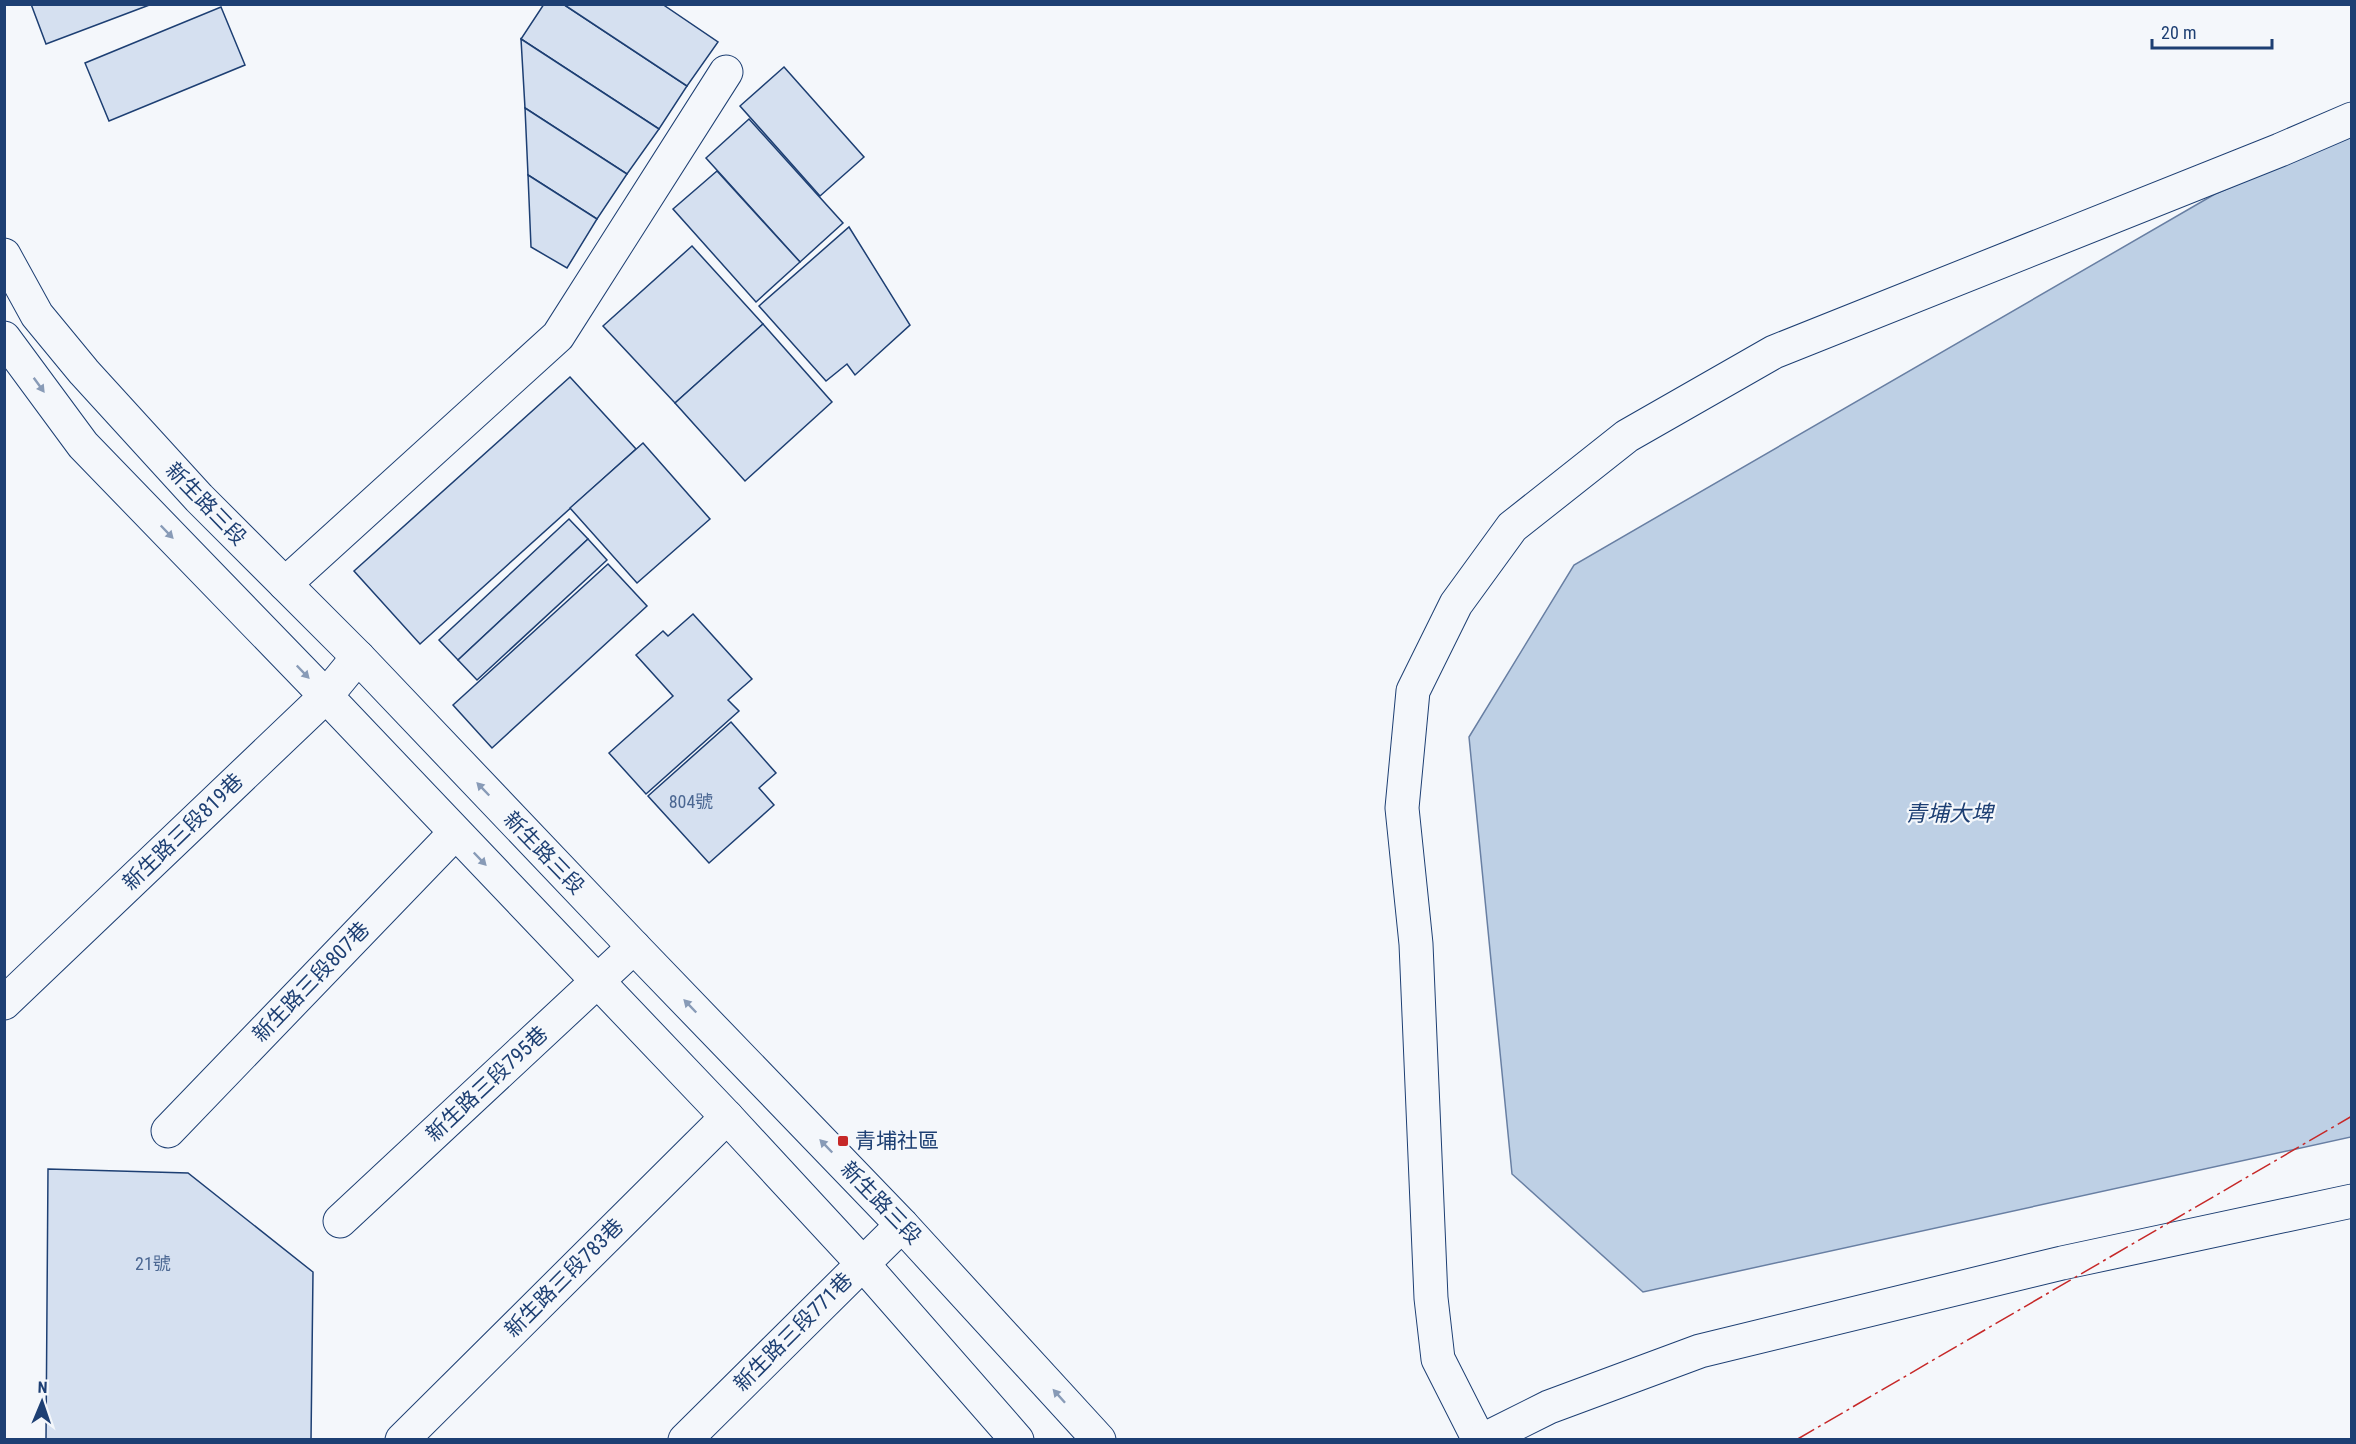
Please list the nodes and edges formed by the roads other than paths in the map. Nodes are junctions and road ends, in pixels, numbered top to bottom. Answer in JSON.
{"nodes":[{"id":1,"x":726,"y":72,"type":"dead end"},
{"id":2,"x":2352,"y":119,"type":"edge"},
{"id":3,"x":4,"y":255,"type":"edge"},
{"id":4,"x":4,"y":338,"type":"edge"},
{"id":5,"x":285,"y":584,"type":"junction"},
{"id":6,"x":358,"y":657,"type":"junction"},
{"id":7,"x":326,"y":696,"type":"junction"},
{"id":8,"x":455,"y":833,"type":"junction"},
{"id":9,"x":634,"y":947,"type":"junction"},
{"id":10,"x":597,"y":981,"type":"junction"},
{"id":11,"x":4,"y":1003,"type":"edge"},
{"id":12,"x":727,"y":1117,"type":"junction"},
{"id":13,"x":168,"y":1131,"type":"dead end"},
{"id":14,"x":2352,"y":1201,"type":"edge"},
{"id":15,"x":340,"y":1221,"type":"dead end"},
{"id":16,"x":902,"y":1225,"type":"junction"},
{"id":17,"x":862,"y":1263,"type":"junction"},
{"id":18,"x":402,"y":1440,"type":"edge"},
{"id":19,"x":685,"y":1440,"type":"edge"},
{"id":20,"x":1017,"y":1440,"type":"edge"},
{"id":21,"x":1099,"y":1440,"type":"edge"},
{"id":22,"x":1481,"y":1440,"type":"edge"}],
"edges":[{"from":1,"to":5,"type":"main road"},
{"from":2,"to":22,"type":"main road"},
{"from":3,"to":5,"type":"main road","name":"新生路三段"},
{"from":4,"to":7,"type":"main road","one_way":true},
{"from":5,"to":6,"type":"main road","name":"新生路三段"},
{"from":6,"to":7,"type":"main road","name":"新生路三段819巷"},
{"from":9,"to":6,"type":"main road","name":"新生路三段","one_way":true},
{"from":7,"to":8,"type":"main road"},
{"from":7,"to":11,"type":"main road","name":"新生路三段819巷"},
{"from":8,"to":10,"type":"main road","one_way":true},
{"from":8,"to":13,"type":"main road","name":"新生路三段807巷"},
{"from":9,"to":10,"type":"main road","name":"新生路三段795巷"},
{"from":16,"to":9,"type":"main road","name":"新生路三段","one_way":true},
{"from":10,"to":12,"type":"main road"},
{"from":10,"to":15,"type":"main road","name":"新生路三段795巷"},
{"from":12,"to":17,"type":"main road"},
{"from":12,"to":18,"type":"main road","name":"新生路三段783巷"},
{"from":14,"to":22,"type":"main road"},
{"from":16,"to":17,"type":"main road","name":"新生路三段771巷"},
{"from":21,"to":16,"type":"main road","name":"新生路三段","one_way":true},
{"from":17,"to":19,"type":"main road","name":"新生路三段771巷"},
{"from":17,"to":20,"type":"main road"}]}
